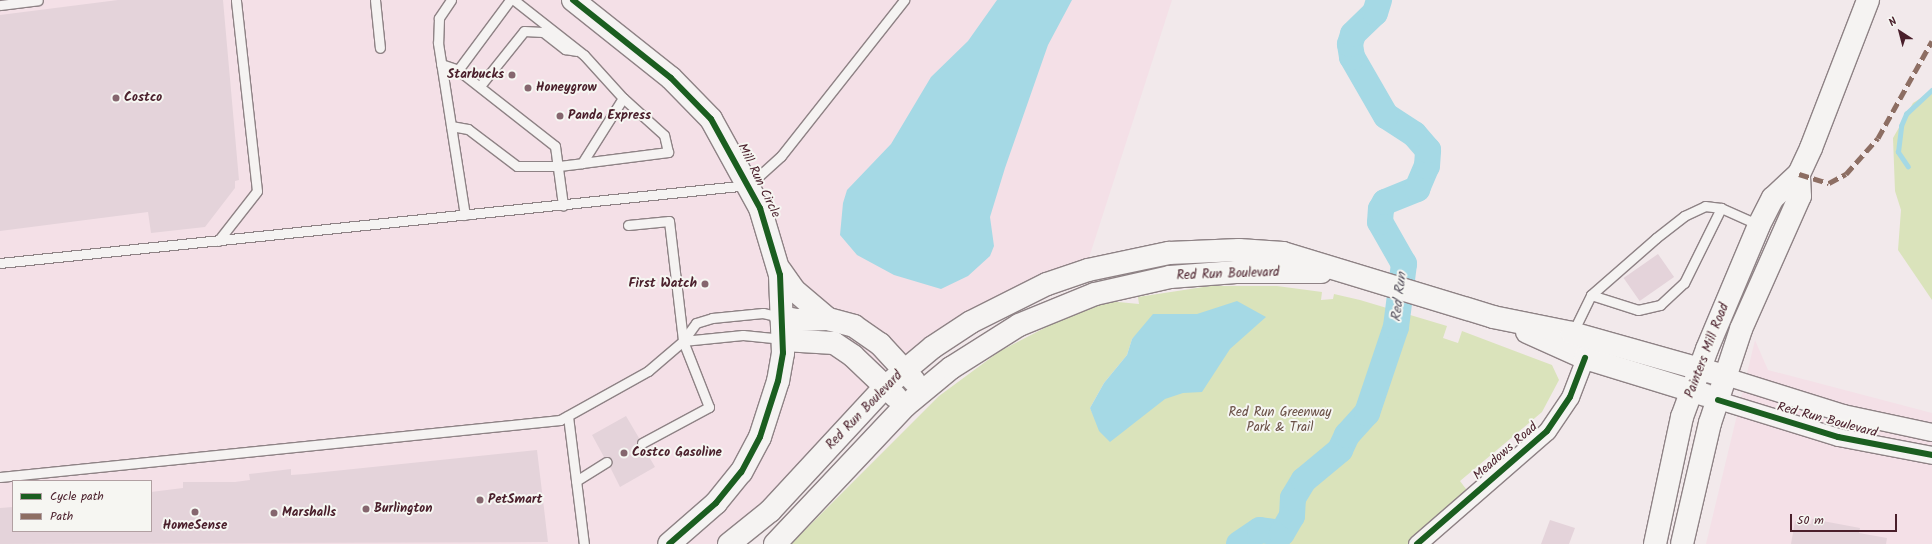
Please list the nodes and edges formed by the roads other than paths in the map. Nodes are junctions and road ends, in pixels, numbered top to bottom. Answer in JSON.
{"nodes":[{"id":1,"x":38,"y":0,"type":"edge"},
{"id":2,"x":236,"y":0,"type":"edge"},
{"id":3,"x":375,"y":0,"type":"edge"},
{"id":4,"x":451,"y":0,"type":"edge"},
{"id":5,"x":510,"y":0,"type":"edge"},
{"id":6,"x":514,"y":0,"type":"edge"},
{"id":7,"x":573,"y":0,"type":"edge"},
{"id":8,"x":904,"y":0,"type":"edge"},
{"id":9,"x":1868,"y":0,"type":"edge"},
{"id":10,"x":0,"y":5,"type":"edge"},
{"id":11,"x":380,"y":48,"type":"dead end"},
{"id":12,"x":580,"y":52,"type":"junction"},
{"id":13,"x":441,"y":64,"type":"junction"},
{"id":14,"x":458,"y":70,"type":"junction"},
{"id":15,"x":480,"y":86,"type":"junction"},
{"id":16,"x":623,"y":98,"type":"junction"},
{"id":17,"x":451,"y":126,"type":"junction"},
{"id":18,"x":582,"y":163,"type":"junction"},
{"id":19,"x":559,"y":166,"type":"junction"},
{"id":20,"x":1799,"y":174,"type":"junction"},
{"id":21,"x":749,"y":185,"type":"junction"},
{"id":22,"x":563,"y":205,"type":"junction"},
{"id":23,"x":1721,"y":208,"type":"junction"},
{"id":24,"x":465,"y":215,"type":"junction"},
{"id":25,"x":628,"y":225,"type":"dead end"},
{"id":26,"x":1758,"y":225,"type":"junction"},
{"id":27,"x":218,"y":241,"type":"junction"},
{"id":28,"x":0,"y":263,"type":"edge"},
{"id":29,"x":778,"y":267,"type":"junction"},
{"id":30,"x":1342,"y":273,"type":"junction"},
{"id":31,"x":1592,"y":295,"type":"junction"},
{"id":32,"x":781,"y":317,"type":"junction"},
{"id":33,"x":828,"y":319,"type":"junction"},
{"id":34,"x":784,"y":340,"type":"junction"},
{"id":35,"x":683,"y":341,"type":"junction"},
{"id":36,"x":834,"y":343,"type":"junction"},
{"id":37,"x":1575,"y":347,"type":"junction"},
{"id":38,"x":1700,"y":368,"type":"junction"},
{"id":39,"x":905,"y":371,"type":"junction"},
{"id":40,"x":1726,"y":376,"type":"junction"},
{"id":41,"x":778,"y":381,"type":"junction"},
{"id":42,"x":885,"y":387,"type":"junction"},
{"id":43,"x":1692,"y":390,"type":"junction"},
{"id":44,"x":923,"y":391,"type":"junction"},
{"id":45,"x":1718,"y":400,"type":"junction"},
{"id":46,"x":905,"y":406,"type":"junction"},
{"id":47,"x":568,"y":416,"type":"junction"},
{"id":48,"x":1932,"y":432,"type":"edge"},
{"id":49,"x":642,"y":443,"type":"dead end"},
{"id":50,"x":1932,"y":455,"type":"edge"},
{"id":51,"x":607,"y":462,"type":"dead end"},
{"id":52,"x":0,"y":477,"type":"edge"},
{"id":53,"x":576,"y":481,"type":"junction"},
{"id":54,"x":584,"y":544,"type":"edge"},
{"id":55,"x":669,"y":544,"type":"edge"},
{"id":56,"x":729,"y":544,"type":"edge"},
{"id":57,"x":775,"y":544,"type":"edge"},
{"id":58,"x":1417,"y":544,"type":"edge"},
{"id":59,"x":1655,"y":544,"type":"edge"},
{"id":60,"x":1682,"y":544,"type":"edge"}],
"edges":[{"from":1,"to":10,"type":"lane"},
{"from":2,"to":27,"type":"lane"},
{"from":3,"to":11,"type":"lane"},
{"from":4,"to":13,"type":"lane"},
{"from":5,"to":14,"type":"lane"},
{"from":6,"to":12,"type":"lane"},
{"from":7,"to":21,"type":"main road","name":"Mill Run Circle"},
{"from":8,"to":21,"type":"lane"},
{"from":9,"to":20,"type":"main road","name":"Painters Mill Road"},
{"from":12,"to":15,"type":"lane"},
{"from":12,"to":16,"type":"lane"},
{"from":13,"to":14,"type":"lane"},
{"from":13,"to":17,"type":"lane"},
{"from":14,"to":15,"type":"lane"},
{"from":15,"to":19,"type":"lane"},
{"from":16,"to":18,"type":"lane"},
{"from":16,"to":18,"type":"lane"},
{"from":17,"to":19,"type":"lane"},
{"from":17,"to":24,"type":"lane"},
{"from":18,"to":19,"type":"lane"},
{"from":19,"to":22,"type":"lane"},
{"from":20,"to":26,"type":"main road","name":"Painters Mill Road"},
{"from":20,"to":40,"type":"main road","name":"Painters Mill Road"},
{"from":21,"to":22,"type":"lane"},
{"from":21,"to":29,"type":"main road","name":"Mill Run Circle"},
{"from":22,"to":24,"type":"lane"},
{"from":23,"to":26,"type":"lane"},
{"from":23,"to":31,"type":"lane"},
{"from":23,"to":31,"type":"lane"},
{"from":24,"to":27,"type":"lane"},
{"from":25,"to":35,"type":"lane"},
{"from":26,"to":38,"type":"main road","name":"Painters Mill Road"},
{"from":27,"to":28,"type":"lane"},
{"from":29,"to":32,"type":"main road","name":"Mill Run Circle"},
{"from":29,"to":33,"type":"main road"},
{"from":30,"to":37,"type":"main road","name":"Red Run Boulevard"},
{"from":30,"to":39,"type":"main road","name":"Red Run Boulevard"},
{"from":30,"to":44,"type":"main road","name":"Red Run Boulevard"},
{"from":31,"to":37,"type":"lane"},
{"from":32,"to":33,"type":"main road"},
{"from":32,"to":34,"type":"main road","name":"Mill Run Circle"},
{"from":32,"to":35,"type":"lane"},
{"from":33,"to":39,"type":"main road"},
{"from":34,"to":35,"type":"lane"},
{"from":34,"to":36,"type":"main road"},
{"from":34,"to":41,"type":"main road","name":"Mill Run Circle"},
{"from":35,"to":47,"type":"lane"},
{"from":35,"to":49,"type":"lane"},
{"from":36,"to":41,"type":"main road"},
{"from":36,"to":42,"type":"main road"},
{"from":37,"to":38,"type":"main road","name":"Red Run Boulevard"},
{"from":37,"to":43,"type":"main road","name":"Red Run Boulevard"},
{"from":37,"to":58,"type":"street","name":"Meadows Road"},
{"from":38,"to":40,"type":"main road","name":"Red Run Boulevard"},
{"from":38,"to":43,"type":"main road","name":"Painters Mill Road"},
{"from":39,"to":42,"type":"main road","name":"Red Run Boulevard"},
{"from":39,"to":44,"type":"main road"},
{"from":40,"to":45,"type":"main road","name":"Painters Mill Road"},
{"from":40,"to":48,"type":"street","name":"Red Run Boulevard"},
{"from":41,"to":55,"type":"main road","name":"Mill Run Circle"},
{"from":42,"to":46,"type":"main road"},
{"from":42,"to":56,"type":"main road","name":"Red Run Boulevard"},
{"from":43,"to":45,"type":"main road","name":"Red Run Boulevard"},
{"from":43,"to":59,"type":"main road","name":"Painters Mill Road"},
{"from":44,"to":46,"type":"main road","name":"Red Run Boulevard"},
{"from":45,"to":50,"type":"street","name":"Red Run Boulevard"},
{"from":45,"to":60,"type":"main road","name":"Painters Mill Road"},
{"from":46,"to":57,"type":"main road","name":"Red Run Boulevard"},
{"from":47,"to":52,"type":"lane"},
{"from":47,"to":53,"type":"lane"},
{"from":51,"to":53,"type":"lane"},
{"from":53,"to":54,"type":"lane"}]}
